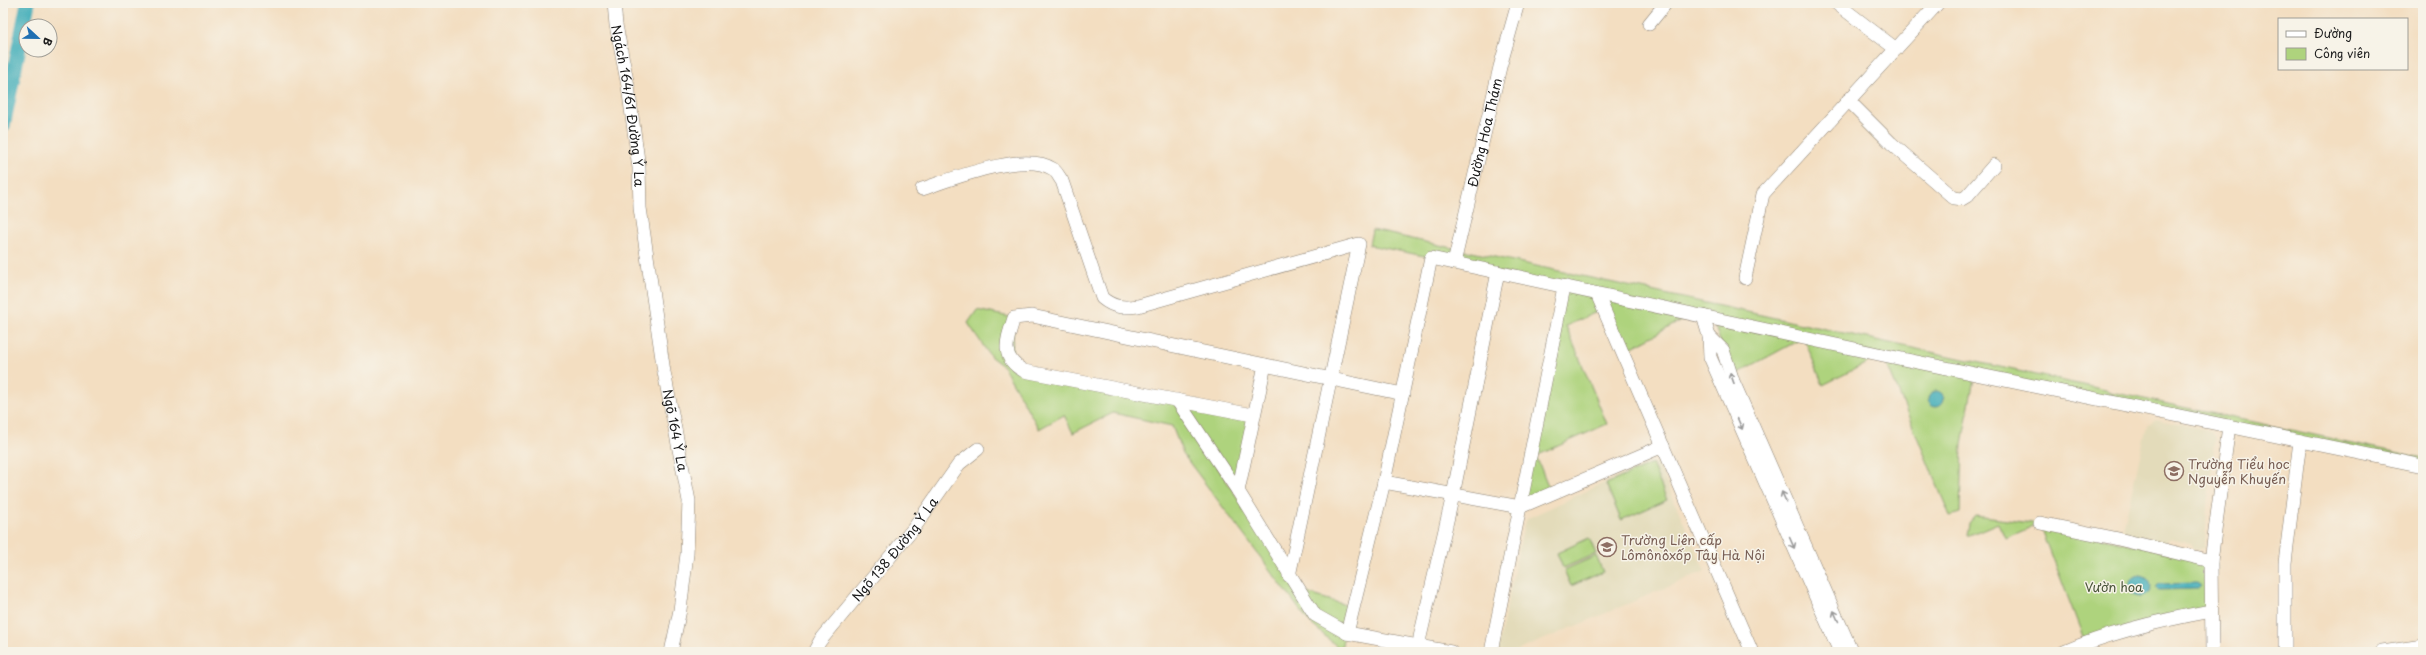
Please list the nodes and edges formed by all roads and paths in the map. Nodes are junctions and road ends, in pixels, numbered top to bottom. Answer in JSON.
{"nodes":[{"id":1,"x":614,"y":3,"type":"edge"},
{"id":2,"x":1518,"y":3,"type":"edge"},
{"id":3,"x":1666,"y":3,"type":"edge"},
{"id":4,"x":1836,"y":3,"type":"edge"},
{"id":5,"x":1938,"y":3,"type":"edge"},
{"id":6,"x":1649,"y":24,"type":"dead end"},
{"id":7,"x":1896,"y":49,"type":"junction"},
{"id":8,"x":1848,"y":100,"type":"junction"},
{"id":9,"x":1994,"y":165,"type":"dead end"},
{"id":10,"x":922,"y":189,"type":"dead end"},
{"id":11,"x":640,"y":208,"type":"joint"},
{"id":12,"x":1454,"y":263,"type":"junction"},
{"id":13,"x":1498,"y":272,"type":"junction"},
{"id":14,"x":1745,"y":278,"type":"dead end"},
{"id":15,"x":1564,"y":287,"type":"junction"},
{"id":16,"x":1597,"y":294,"type":"junction"},
{"id":17,"x":1703,"y":316,"type":"junction"},
{"id":18,"x":1709,"y":336,"type":"junction"},
{"id":19,"x":1265,"y":365,"type":"junction"},
{"id":20,"x":1331,"y":379,"type":"junction"},
{"id":21,"x":1403,"y":394,"type":"junction"},
{"id":22,"x":1177,"y":400,"type":"junction"},
{"id":23,"x":1253,"y":415,"type":"junction"},
{"id":24,"x":2229,"y":426,"type":"junction"},
{"id":25,"x":2300,"y":441,"type":"junction"},
{"id":26,"x":1663,"y":446,"type":"junction"},
{"id":27,"x":978,"y":449,"type":"dead end"},
{"id":28,"x":2423,"y":466,"type":"edge"},
{"id":29,"x":1384,"y":482,"type":"junction"},
{"id":30,"x":1238,"y":491,"type":"junction"},
{"id":31,"x":1453,"y":495,"type":"junction"},
{"id":32,"x":1520,"y":507,"type":"junction"},
{"id":33,"x":2040,"y":524,"type":"dead end"},
{"id":34,"x":2211,"y":561,"type":"junction"},
{"id":35,"x":1288,"y":576,"type":"junction"},
{"id":36,"x":2211,"y":611,"type":"junction"},
{"id":37,"x":1421,"y":630,"type":"junction"},
{"id":38,"x":1347,"y":633,"type":"junction"},
{"id":39,"x":2423,"y":646,"type":"edge"},
{"id":40,"x":1419,"y":649,"type":"edge"},
{"id":41,"x":1434,"y":649,"type":"junction"},
{"id":42,"x":671,"y":652,"type":"edge"},
{"id":43,"x":814,"y":652,"type":"edge"},
{"id":44,"x":1451,"y":652,"type":"edge"},
{"id":45,"x":1491,"y":652,"type":"edge"},
{"id":46,"x":1752,"y":652,"type":"edge"},
{"id":47,"x":1840,"y":652,"type":"edge"},
{"id":48,"x":1852,"y":652,"type":"edge"},
{"id":49,"x":2064,"y":652,"type":"edge"},
{"id":50,"x":2212,"y":652,"type":"edge"},
{"id":51,"x":2285,"y":652,"type":"edge"},
{"id":52,"x":2382,"y":652,"type":"edge"}],
"edges":[{"from":1,"to":11,"type":"street","name":"Ngách 164/61 Đường Ỷ La"},
{"from":2,"to":12,"type":"street","name":"Đường Hoa Thám"},
{"from":3,"to":6,"type":"street"},
{"from":4,"to":7,"type":"street"},
{"from":5,"to":7,"type":"street"},
{"from":7,"to":8,"type":"street"},
{"from":8,"to":9,"type":"street"},
{"from":8,"to":14,"type":"street"},
{"from":10,"to":20,"type":"street"},
{"from":11,"to":42,"type":"street","name":"Ngõ 164 Ỷ La"},
{"from":12,"to":13,"type":"street"},
{"from":12,"to":21,"type":"street"},
{"from":13,"to":15,"type":"street"},
{"from":13,"to":31,"type":"street"},
{"from":15,"to":16,"type":"street"},
{"from":15,"to":32,"type":"street"},
{"from":16,"to":17,"type":"street"},
{"from":16,"to":26,"type":"street"},
{"from":17,"to":18,"type":"street"},
{"from":17,"to":24,"type":"street"},
{"from":18,"to":47,"type":"street","one_way":true},
{"from":48,"to":18,"type":"street","one_way":true},
{"from":19,"to":20,"type":"street"},
{"from":19,"to":22,"type":"street"},
{"from":19,"to":23,"type":"street"},
{"from":20,"to":21,"type":"street"},
{"from":20,"to":35,"type":"street"},
{"from":21,"to":29,"type":"street"},
{"from":22,"to":23,"type":"street"},
{"from":22,"to":30,"type":"street"},
{"from":23,"to":30,"type":"street"},
{"from":24,"to":25,"type":"street"},
{"from":24,"to":34,"type":"street"},
{"from":25,"to":28,"type":"street"},
{"from":25,"to":51,"type":"street"},
{"from":26,"to":32,"type":"street"},
{"from":26,"to":46,"type":"street"},
{"from":27,"to":43,"type":"street","name":"Ngõ 138 Đường Ỷ La"},
{"from":29,"to":31,"type":"street"},
{"from":29,"to":38,"type":"street"},
{"from":30,"to":35,"type":"street"},
{"from":31,"to":32,"type":"street"},
{"from":31,"to":37,"type":"street"},
{"from":32,"to":45,"type":"street"},
{"from":33,"to":34,"type":"street"},
{"from":34,"to":36,"type":"street"},
{"from":35,"to":38,"type":"street"},
{"from":36,"to":49,"type":"street"},
{"from":36,"to":50,"type":"street"},
{"from":37,"to":40,"type":"street"},
{"from":37,"to":41,"type":"street"},
{"from":38,"to":40,"type":"street"},
{"from":39,"to":52,"type":"street"},
{"from":40,"to":41,"type":"street"},
{"from":41,"to":44,"type":"street"}]}
